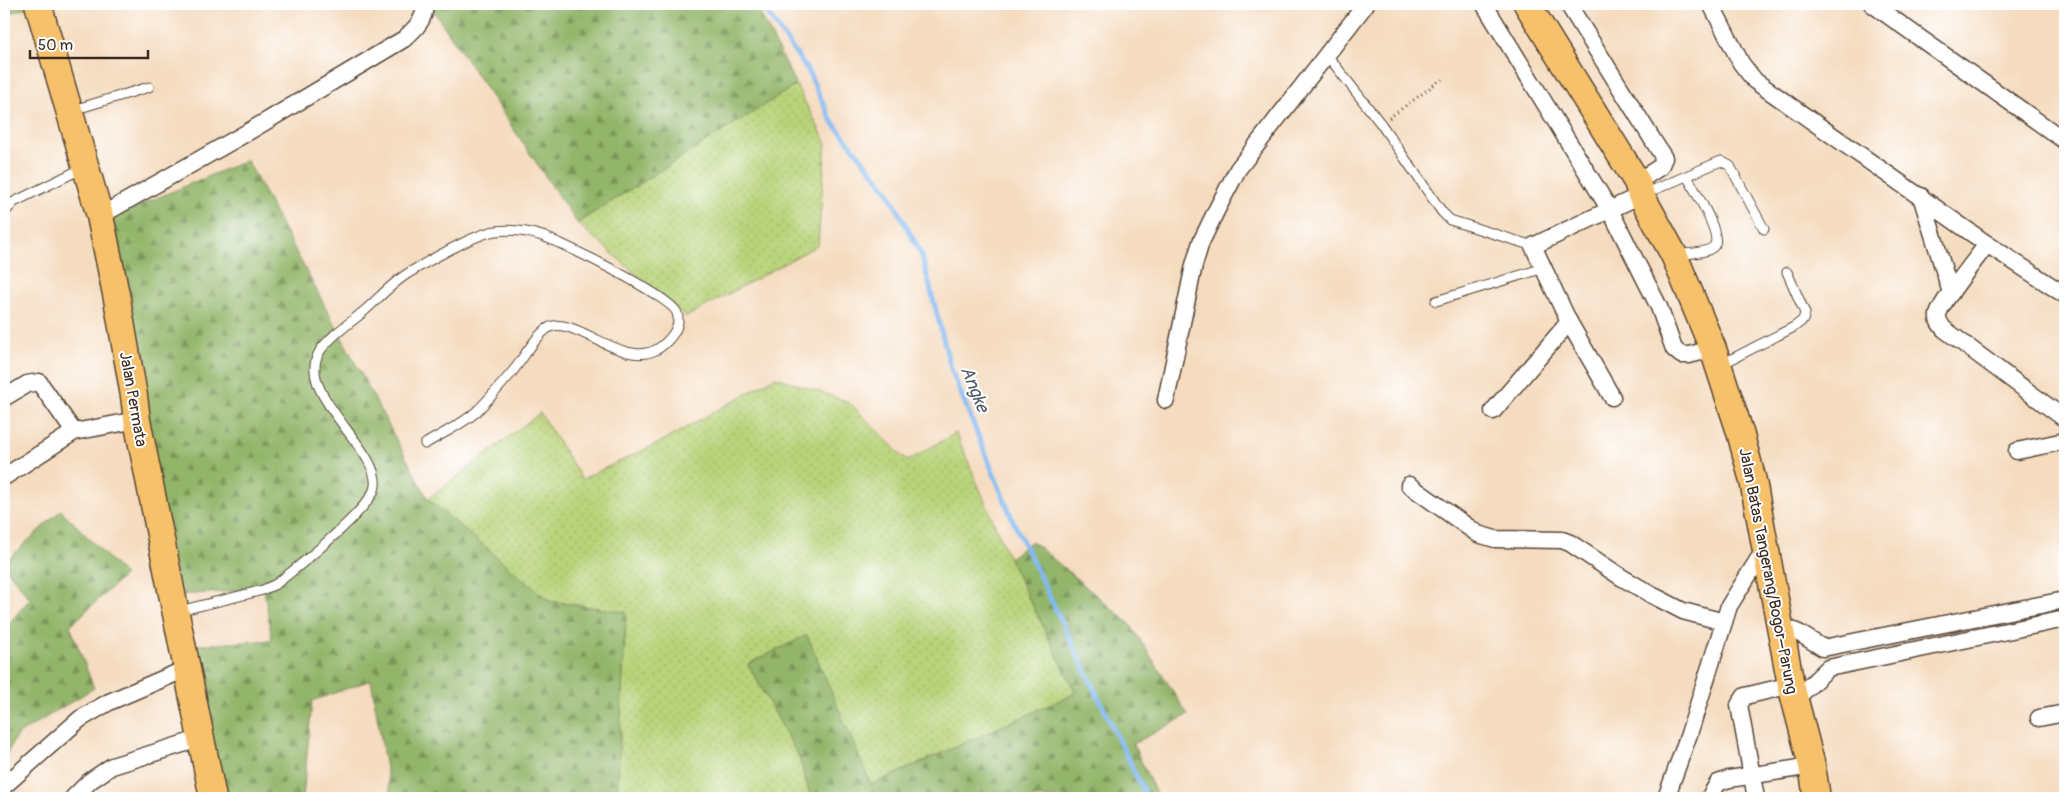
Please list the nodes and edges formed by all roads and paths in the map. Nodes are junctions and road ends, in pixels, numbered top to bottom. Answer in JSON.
{"nodes":[{"id":1,"x":38,"y":4,"type":"edge"},
{"id":2,"x":425,"y":4,"type":"edge"},
{"id":3,"x":1484,"y":4,"type":"edge"},
{"id":4,"x":1528,"y":4,"type":"edge"},
{"id":5,"x":1568,"y":4,"type":"edge"},
{"id":6,"x":1711,"y":4,"type":"edge"},
{"id":7,"x":1872,"y":4,"type":"edge"},
{"id":8,"x":1358,"y":7,"type":"edge"},
{"id":9,"x":1327,"y":55,"type":"junction"},
{"id":10,"x":1442,"y":79,"type":"dead end"},
{"id":11,"x":149,"y":87,"type":"dead end"},
{"id":12,"x":70,"y":111,"type":"junction"},
{"id":13,"x":1381,"y":124,"type":"junction"},
{"id":14,"x":2065,"y":141,"type":"edge"},
{"id":15,"x":85,"y":167,"type":"junction"},
{"id":16,"x":1687,"y":176,"type":"junction"},
{"id":17,"x":1639,"y":188,"type":"junction"},
{"id":18,"x":1920,"y":196,"type":"junction"},
{"id":19,"x":1610,"y":210,"type":"junction"},
{"id":20,"x":4,"y":214,"type":"edge"},
{"id":21,"x":100,"y":216,"type":"junction"},
{"id":22,"x":1764,"y":228,"type":"dead end"},
{"id":23,"x":1987,"y":244,"type":"junction"},
{"id":24,"x":1533,"y":246,"type":"junction"},
{"id":25,"x":1674,"y":255,"type":"junction"},
{"id":26,"x":1544,"y":268,"type":"junction"},
{"id":27,"x":1787,"y":272,"type":"dead end"},
{"id":28,"x":1951,"y":293,"type":"junction"},
{"id":29,"x":2065,"y":295,"type":"edge"},
{"id":30,"x":1436,"y":301,"type":"dead end"},
{"id":31,"x":1570,"y":322,"type":"junction"},
{"id":32,"x":1715,"y":358,"type":"junction"},
{"id":33,"x":1612,"y":397,"type":"dead end"},
{"id":34,"x":4,"y":398,"type":"edge"},
{"id":35,"x":1166,"y":400,"type":"dead end"},
{"id":36,"x":1493,"y":411,"type":"dead end"},
{"id":37,"x":2065,"y":419,"type":"edge"},
{"id":38,"x":137,"y":420,"type":"junction"},
{"id":39,"x":74,"y":432,"type":"junction"},
{"id":40,"x":2065,"y":441,"type":"edge"},
{"id":41,"x":425,"y":444,"type":"dead end"},
{"id":42,"x":2017,"y":451,"type":"dead end"},
{"id":43,"x":4,"y":477,"type":"edge"},
{"id":44,"x":1409,"y":485,"type":"dead end"},
{"id":45,"x":1766,"y":547,"type":"junction"},
{"id":46,"x":2065,"y":600,"type":"edge"},
{"id":47,"x":175,"y":612,"type":"junction"},
{"id":48,"x":2065,"y":619,"type":"edge"},
{"id":49,"x":1724,"y":622,"type":"junction"},
{"id":50,"x":1780,"y":625,"type":"junction"},
{"id":51,"x":1823,"y":648,"type":"junction"},
{"id":52,"x":188,"y":668,"type":"junction"},
{"id":53,"x":1828,"y":668,"type":"junction"},
{"id":54,"x":1793,"y":692,"type":"junction"},
{"id":55,"x":2065,"y":713,"type":"edge"},
{"id":56,"x":2039,"y":718,"type":"dead end"},
{"id":57,"x":202,"y":738,"type":"junction"},
{"id":58,"x":1812,"y":766,"type":"junction"},
{"id":59,"x":1752,"y":777,"type":"junction"},
{"id":60,"x":4,"y":786,"type":"edge"},
{"id":61,"x":73,"y":798,"type":"edge"},
{"id":62,"x":213,"y":798,"type":"edge"},
{"id":63,"x":1666,"y":798,"type":"edge"},
{"id":64,"x":1708,"y":798,"type":"edge"},
{"id":65,"x":1756,"y":798,"type":"edge"},
{"id":66,"x":1817,"y":798,"type":"edge"}],
"edges":[{"from":1,"to":12,"type":"main road","name":"Jalan Permata"},
{"from":2,"to":21,"type":"street"},
{"from":3,"to":19,"type":"street"},
{"from":4,"to":17,"type":"main road","name":"Jalan Batas Tangerang/Bogor–Parung"},
{"from":5,"to":17,"type":"street"},
{"from":6,"to":18,"type":"street"},
{"from":7,"to":14,"type":"street"},
{"from":8,"to":9,"type":"street"},
{"from":9,"to":13,"type":"lane"},
{"from":9,"to":35,"type":"street"},
{"from":10,"to":13,"type":"path"},
{"from":11,"to":12,"type":"lane"},
{"from":12,"to":15,"type":"main road","name":"Jalan Permata"},
{"from":13,"to":24,"type":"lane"},
{"from":15,"to":20,"type":"lane"},
{"from":15,"to":21,"type":"main road","name":"Jalan Permata"},
{"from":16,"to":17,"type":"lane"},
{"from":16,"to":22,"type":"lane"},
{"from":16,"to":25,"type":"lane"},
{"from":17,"to":19,"type":"street"},
{"from":17,"to":25,"type":"main road","name":"Jalan Batas Tangerang/Bogor–Parung"},
{"from":18,"to":23,"type":"street"},
{"from":18,"to":28,"type":"street"},
{"from":19,"to":24,"type":"street"},
{"from":19,"to":32,"type":"street"},
{"from":21,"to":38,"type":"main road","name":"Jalan Permata"},
{"from":23,"to":28,"type":"street"},
{"from":23,"to":29,"type":"street"},
{"from":24,"to":26,"type":"street"},
{"from":25,"to":32,"type":"main road","name":"Jalan Batas Tangerang/Bogor–Parung"},
{"from":26,"to":30,"type":"lane"},
{"from":26,"to":31,"type":"street"},
{"from":27,"to":32,"type":"lane"},
{"from":28,"to":37,"type":"street"},
{"from":31,"to":33,"type":"street"},
{"from":31,"to":36,"type":"street"},
{"from":32,"to":45,"type":"main road","name":"Jalan Batas Tangerang/Bogor–Parung"},
{"from":34,"to":39,"type":"street"},
{"from":38,"to":39,"type":"street"},
{"from":38,"to":47,"type":"main road","name":"Jalan Permata"},
{"from":39,"to":43,"type":"street"},
{"from":40,"to":42,"type":"street"},
{"from":41,"to":47,"type":"lane"},
{"from":44,"to":49,"type":"street"},
{"from":45,"to":49,"type":"street"},
{"from":45,"to":50,"type":"main road","name":"Jalan Batas Tangerang/Bogor–Parung"},
{"from":46,"to":51,"type":"street"},
{"from":47,"to":52,"type":"main road","name":"Jalan Permata"},
{"from":48,"to":53,"type":"street"},
{"from":49,"to":63,"type":"street"},
{"from":50,"to":51,"type":"street"},
{"from":50,"to":54,"type":"main road","name":"Jalan Batas Tangerang/Bogor–Parung"},
{"from":51,"to":53,"type":"street"},
{"from":52,"to":57,"type":"main road","name":"Jalan Permata"},
{"from":52,"to":60,"type":"street"},
{"from":53,"to":54,"type":"street"},
{"from":54,"to":58,"type":"main road","name":"Jalan Batas Tangerang/Bogor–Parung"},
{"from":54,"to":59,"type":"street"},
{"from":55,"to":56,"type":"street"},
{"from":57,"to":61,"type":"street"},
{"from":57,"to":62,"type":"main road","name":"Jalan Permata"},
{"from":58,"to":59,"type":"street"},
{"from":58,"to":66,"type":"main road","name":"Jalan Batas Tangerang/Bogor–Parung"},
{"from":59,"to":64,"type":"street"},
{"from":59,"to":65,"type":"street"}]}
